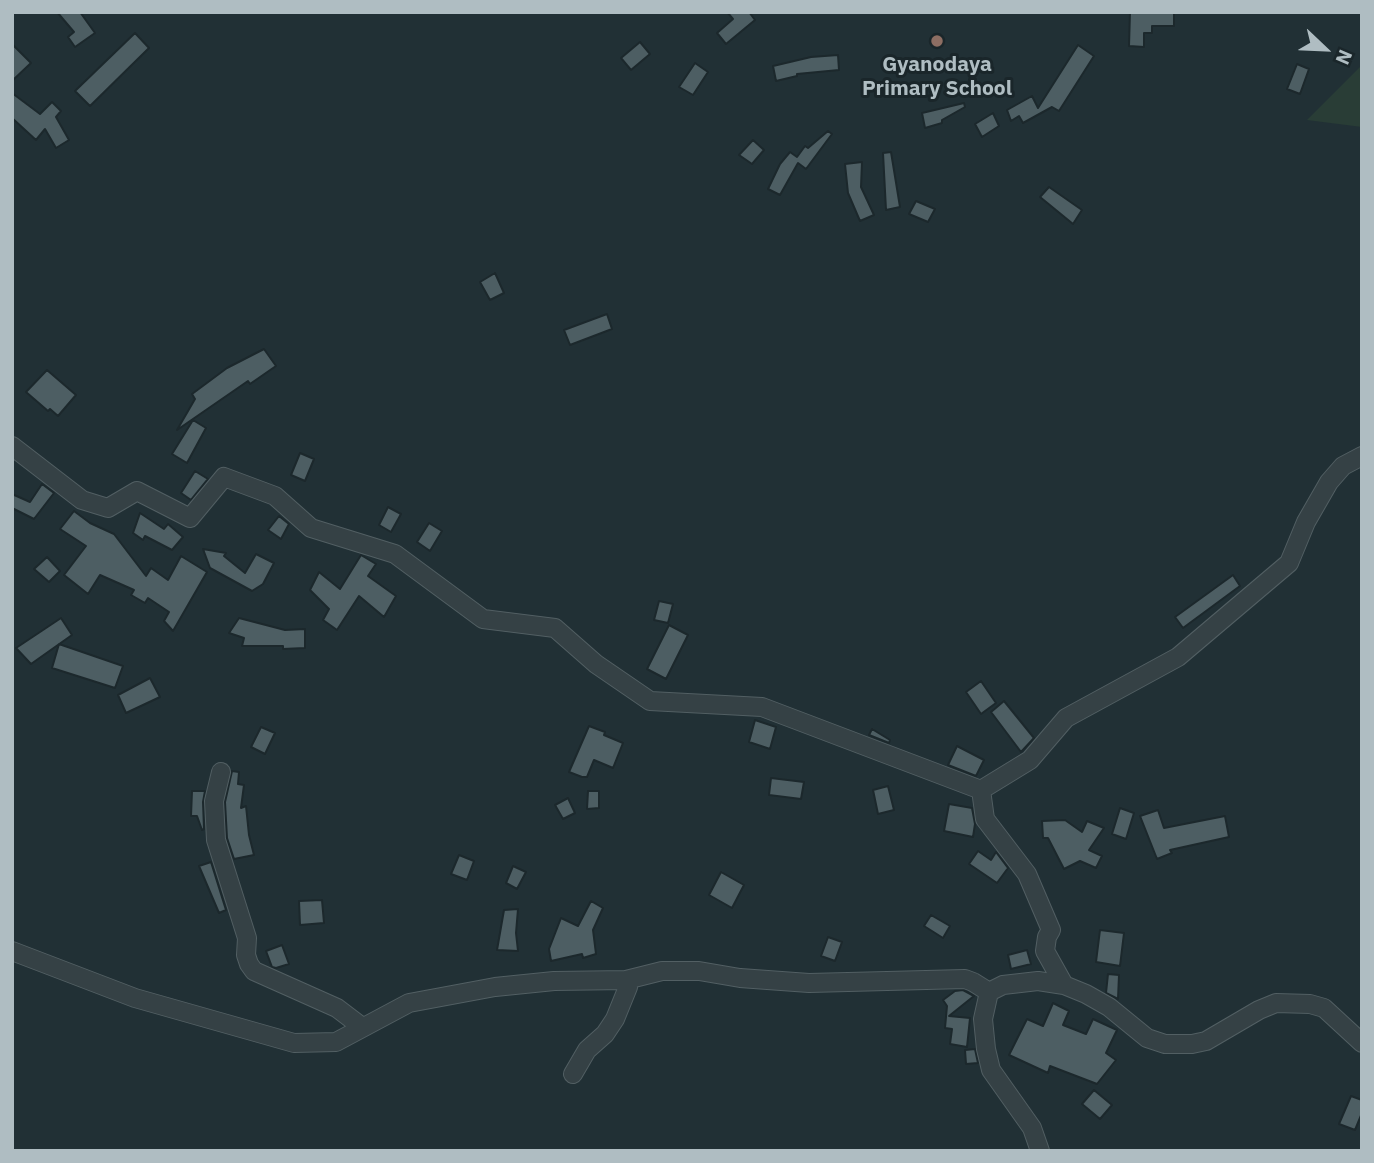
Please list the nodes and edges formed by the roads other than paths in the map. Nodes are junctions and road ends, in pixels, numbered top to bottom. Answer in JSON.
{"nodes":[{"id":1,"x":12,"y":446,"type":"edge"},
{"id":2,"x":1362,"y":456,"type":"edge"},
{"id":3,"x":221,"y":772,"type":"dead end"},
{"id":4,"x":981,"y":790,"type":"junction"},
{"id":5,"x":16,"y":959,"type":"edge"},
{"id":6,"x":626,"y":980,"type":"junction"},
{"id":7,"x":1064,"y":985,"type":"junction"},
{"id":8,"x":989,"y":992,"type":"junction"},
{"id":9,"x":362,"y":1027,"type":"junction"},
{"id":10,"x":1362,"y":1043,"type":"edge"},
{"id":11,"x":573,"y":1074,"type":"dead end"},
{"id":12,"x":1040,"y":1151,"type":"edge"}],
"edges":[{"from":1,"to":4,"type":"street"},
{"from":2,"to":4,"type":"street"},
{"from":3,"to":9,"type":"street"},
{"from":4,"to":7,"type":"street"},
{"from":5,"to":9,"type":"street"},
{"from":6,"to":8,"type":"street"},
{"from":6,"to":9,"type":"street"},
{"from":6,"to":11,"type":"street"},
{"from":7,"to":8,"type":"street"},
{"from":7,"to":10,"type":"street"},
{"from":8,"to":12,"type":"street"}]}
